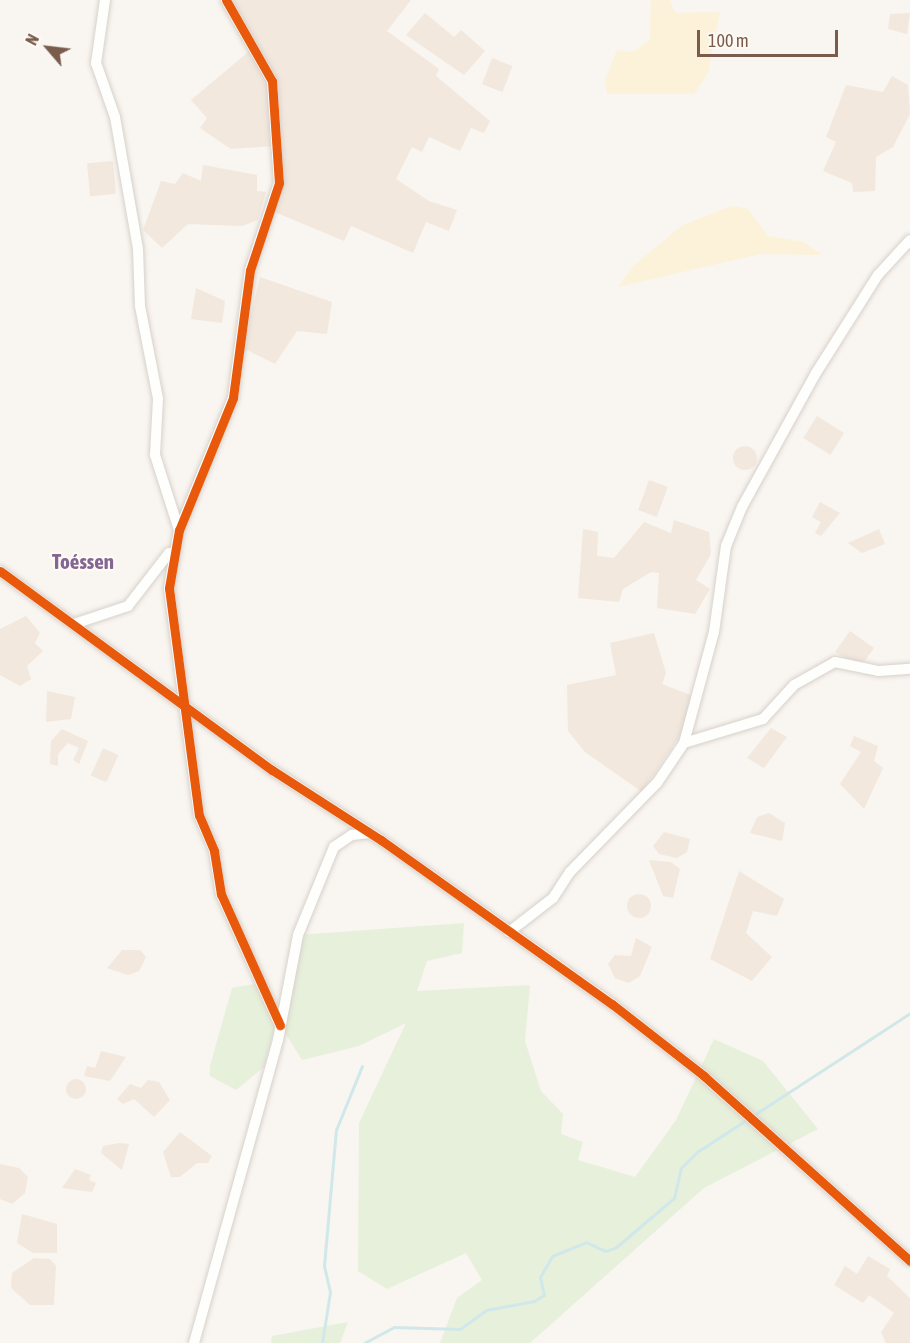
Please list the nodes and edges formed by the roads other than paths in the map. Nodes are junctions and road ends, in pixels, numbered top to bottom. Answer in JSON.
{"nodes":[{"id":1,"x":105,"y":0,"type":"edge"},
{"id":2,"x":227,"y":1,"type":"edge"},
{"id":3,"x":910,"y":240,"type":"edge"},
{"id":4,"x":178,"y":535,"type":"junction"},
{"id":5,"x":0,"y":571,"type":"edge"},
{"id":6,"x":74,"y":624,"type":"junction"},
{"id":7,"x":910,"y":669,"type":"edge"},
{"id":8,"x":186,"y":709,"type":"junction"},
{"id":9,"x":684,"y":743,"type":"junction"},
{"id":10,"x":370,"y":833,"type":"junction"},
{"id":11,"x":509,"y":932,"type":"junction"},
{"id":12,"x":280,"y":1025,"type":"junction"},
{"id":13,"x":910,"y":1261,"type":"edge"},
{"id":14,"x":194,"y":1343,"type":"edge"}],
"edges":[{"from":1,"to":4,"type":"street"},
{"from":2,"to":4,"type":"street"},
{"from":3,"to":9,"type":"street"},
{"from":4,"to":6,"type":"street"},
{"from":4,"to":8,"type":"street"},
{"from":5,"to":6,"type":"street"},
{"from":6,"to":8,"type":"street"},
{"from":7,"to":9,"type":"street"},
{"from":8,"to":10,"type":"street"},
{"from":8,"to":12,"type":"street"},
{"from":9,"to":11,"type":"street"},
{"from":10,"to":11,"type":"street"},
{"from":10,"to":12,"type":"street"},
{"from":11,"to":13,"type":"street"},
{"from":12,"to":14,"type":"street"}]}
